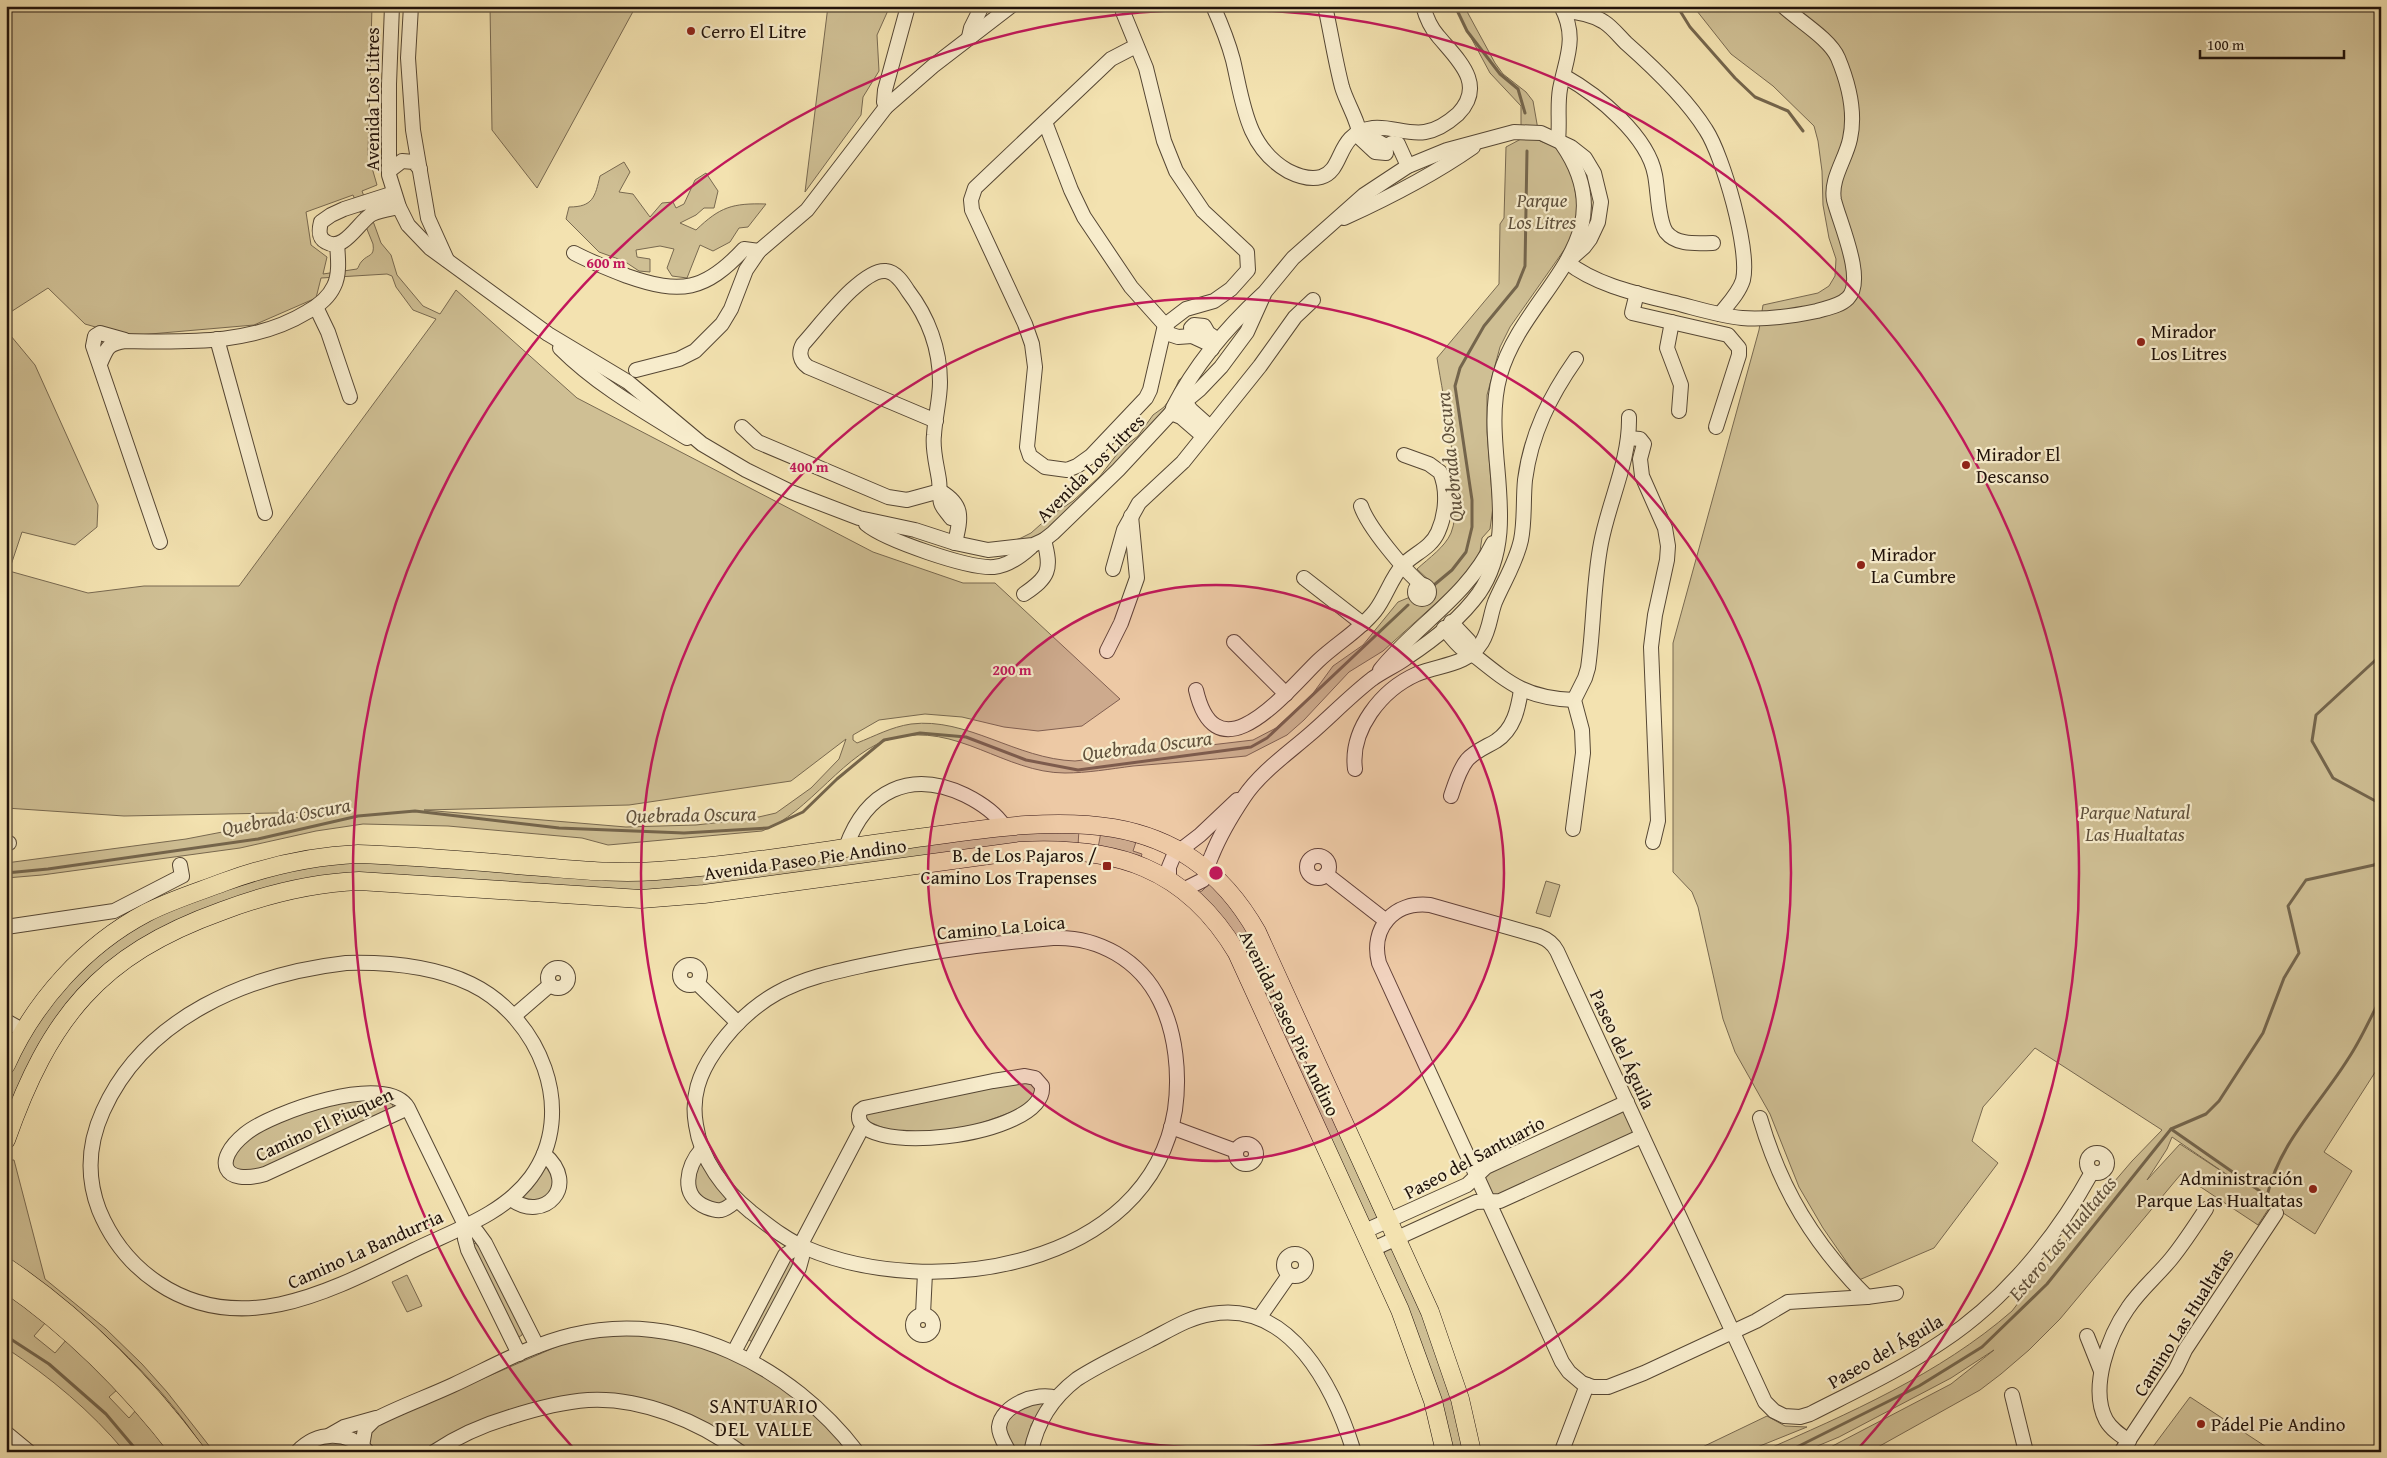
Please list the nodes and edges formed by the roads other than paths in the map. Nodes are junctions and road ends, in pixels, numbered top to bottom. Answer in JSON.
{"nodes":[{"id":1,"x":392,"y":6,"type":"edge"},
{"id":2,"x":411,"y":6,"type":"edge"},
{"id":3,"x":908,"y":6,"type":"edge"},
{"id":4,"x":982,"y":6,"type":"edge"},
{"id":5,"x":1011,"y":6,"type":"edge"},
{"id":6,"x":1213,"y":6,"type":"edge"},
{"id":7,"x":1325,"y":6,"type":"edge"},
{"id":8,"x":1423,"y":6,"type":"edge"},
{"id":9,"x":1783,"y":6,"type":"edge"},
{"id":10,"x":1563,"y":9,"type":"edge"},
{"id":11,"x":1123,"y":12,"type":"dead end"},
{"id":12,"x":968,"y":39,"type":"junction"},
{"id":13,"x":1136,"y":46,"type":"junction"},
{"id":14,"x":1564,"y":76,"type":"junction"},
{"id":15,"x":886,"y":107,"type":"junction"},
{"id":16,"x":1045,"y":122,"type":"junction"},
{"id":17,"x":1359,"y":130,"type":"junction"},
{"id":18,"x":1560,"y":141,"type":"junction"},
{"id":19,"x":1450,"y":156,"type":"junction"},
{"id":20,"x":420,"y":169,"type":"junction"},
{"id":21,"x":1403,"y":169,"type":"junction"},
{"id":22,"x":389,"y":170,"type":"junction"},
{"id":23,"x":394,"y":193,"type":"junction"},
{"id":24,"x":1368,"y":201,"type":"junction"},
{"id":25,"x":399,"y":207,"type":"junction"},
{"id":26,"x":428,"y":218,"type":"junction"},
{"id":27,"x":408,"y":225,"type":"junction"},
{"id":28,"x":1713,"y":243,"type":"dead end"},
{"id":29,"x":336,"y":244,"type":"junction"},
{"id":30,"x":759,"y":252,"type":"junction"},
{"id":31,"x":574,"y":253,"type":"dead end"},
{"id":32,"x":448,"y":261,"type":"junction"},
{"id":33,"x":1566,"y":262,"type":"junction"},
{"id":34,"x":1265,"y":292,"type":"junction"},
{"id":35,"x":1637,"y":293,"type":"junction"},
{"id":36,"x":1313,"y":300,"type":"dead end"},
{"id":37,"x":316,"y":307,"type":"junction"},
{"id":38,"x":1720,"y":314,"type":"junction"},
{"id":39,"x":1239,"y":316,"type":"junction"},
{"id":40,"x":1672,"y":322,"type":"junction"},
{"id":41,"x":1251,"y":324,"type":"junction"},
{"id":42,"x":1165,"y":325,"type":"junction"},
{"id":43,"x":217,"y":339,"type":"junction"},
{"id":44,"x":1215,"y":345,"type":"junction"},
{"id":45,"x":579,"y":358,"type":"junction"},
{"id":46,"x":1576,"y":359,"type":"dead end"},
{"id":47,"x":628,"y":382,"type":"junction"},
{"id":48,"x":1195,"y":384,"type":"junction"},
{"id":49,"x":350,"y":397,"type":"dead end"},
{"id":50,"x":1185,"y":402,"type":"junction"},
{"id":51,"x":1679,"y":412,"type":"dead end"},
{"id":52,"x":1171,"y":413,"type":"junction"},
{"id":53,"x":662,"y":417,"type":"junction"},
{"id":54,"x":1629,"y":417,"type":"dead end"},
{"id":55,"x":936,"y":421,"type":"junction"},
{"id":56,"x":742,"y":427,"type":"dead end"},
{"id":57,"x":1716,"y":428,"type":"dead end"},
{"id":58,"x":1207,"y":431,"type":"junction"},
{"id":59,"x":1628,"y":438,"type":"junction"},
{"id":60,"x":1404,"y":456,"type":"dead end"},
{"id":61,"x":940,"y":491,"type":"junction"},
{"id":62,"x":1361,"y":506,"type":"dead end"},
{"id":63,"x":265,"y":513,"type":"dead end"},
{"id":64,"x":1131,"y":516,"type":"junction"},
{"id":65,"x":859,"y":518,"type":"junction"},
{"id":66,"x":915,"y":530,"type":"junction"},
{"id":67,"x":1499,"y":531,"type":"junction"},
{"id":68,"x":160,"y":542,"type":"dead end"},
{"id":69,"x":955,"y":543,"type":"junction"},
{"id":70,"x":1039,"y":543,"type":"junction"},
{"id":71,"x":909,"y":545,"type":"junction"},
{"id":72,"x":1001,"y":548,"type":"junction"},
{"id":73,"x":1004,"y":564,"type":"junction"},
{"id":74,"x":1403,"y":566,"type":"junction"},
{"id":75,"x":1113,"y":568,"type":"dead end"},
{"id":76,"x":1304,"y":578,"type":"dead end"},
{"id":77,"x":1466,"y":585,"type":"junction"},
{"id":78,"x":1024,"y":594,"type":"dead end"},
{"id":79,"x":1477,"y":595,"type":"junction"},
{"id":80,"x":1438,"y":613,"type":"junction"},
{"id":81,"x":1363,"y":624,"type":"junction"},
{"id":82,"x":1448,"y":625,"type":"junction"},
{"id":83,"x":1413,"y":635,"type":"junction"},
{"id":84,"x":1234,"y":642,"type":"dead end"},
{"id":85,"x":1420,"y":648,"type":"junction"},
{"id":86,"x":1107,"y":651,"type":"dead end"},
{"id":87,"x":1473,"y":654,"type":"junction"},
{"id":88,"x":1372,"y":680,"type":"junction"},
{"id":89,"x":1196,"y":690,"type":"dead end"},
{"id":90,"x":1521,"y":690,"type":"junction"},
{"id":91,"x":1286,"y":694,"type":"junction"},
{"id":92,"x":1574,"y":700,"type":"junction"},
{"id":93,"x":1355,"y":769,"type":"dead end"},
{"id":94,"x":1246,"y":794,"type":"junction"},
{"id":95,"x":1452,"y":796,"type":"dead end"},
{"id":96,"x":1095,"y":825,"type":"junction"},
{"id":97,"x":1004,"y":826,"type":"junction"},
{"id":98,"x":1573,"y":829,"type":"dead end"},
{"id":99,"x":1200,"y":834,"type":"junction"},
{"id":100,"x":1653,"y":842,"type":"dead end"},
{"id":101,"x":1216,"y":845,"type":"junction"},
{"id":102,"x":846,"y":847,"type":"junction"},
{"id":103,"x":1178,"y":851,"type":"junction"},
{"id":104,"x":1091,"y":852,"type":"junction"},
{"id":105,"x":180,"y":865,"type":"dead end"},
{"id":106,"x":1207,"y":870,"type":"junction"},
{"id":107,"x":1326,"y":874,"type":"dead end"},
{"id":108,"x":1168,"y":880,"type":"junction"},
{"id":109,"x":1183,"y":890,"type":"junction"},
{"id":110,"x":114,"y":911,"type":"junction"},
{"id":111,"x":1385,"y":920,"type":"junction"},
{"id":112,"x":6,"y":927,"type":"edge"},
{"id":113,"x":124,"y":927,"type":"junction"},
{"id":114,"x":698,"y":983,"type":"dead end"},
{"id":115,"x":550,"y":985,"type":"dead end"},
{"id":116,"x":514,"y":1016,"type":"junction"},
{"id":117,"x":6,"y":1021,"type":"edge"},
{"id":118,"x":738,"y":1023,"type":"junction"},
{"id":119,"x":24,"y":1031,"type":"junction"},
{"id":120,"x":6,"y":1065,"type":"edge"},
{"id":121,"x":1627,"y":1102,"type":"junction"},
{"id":122,"x":408,"y":1108,"type":"junction"},
{"id":123,"x":1760,"y":1118,"type":"dead end"},
{"id":124,"x":863,"y":1126,"type":"junction"},
{"id":125,"x":1171,"y":1127,"type":"junction"},
{"id":126,"x":1642,"y":1136,"type":"junction"},
{"id":127,"x":6,"y":1140,"type":"edge"},
{"id":128,"x":702,"y":1149,"type":"junction"},
{"id":129,"x":1236,"y":1151,"type":"dead end"},
{"id":130,"x":544,"y":1154,"type":"junction"},
{"id":131,"x":2092,"y":1172,"type":"dead end"},
{"id":132,"x":1477,"y":1176,"type":"junction"},
{"id":133,"x":511,"y":1199,"type":"junction"},
{"id":134,"x":738,"y":1200,"type":"junction"},
{"id":135,"x":1488,"y":1201,"type":"junction"},
{"id":136,"x":2206,"y":1209,"type":"dead end"},
{"id":137,"x":2276,"y":1213,"type":"dead end"},
{"id":138,"x":1389,"y":1221,"type":"junction"},
{"id":139,"x":465,"y":1225,"type":"junction"},
{"id":140,"x":1365,"y":1231,"type":"junction"},
{"id":141,"x":1397,"y":1238,"type":"junction"},
{"id":142,"x":800,"y":1246,"type":"junction"},
{"id":143,"x":1373,"y":1248,"type":"junction"},
{"id":144,"x":6,"y":1267,"type":"edge"},
{"id":145,"x":924,"y":1273,"type":"junction"},
{"id":146,"x":1288,"y":1275,"type":"dead end"},
{"id":147,"x":6,"y":1283,"type":"edge"},
{"id":148,"x":1896,"y":1293,"type":"dead end"},
{"id":149,"x":1866,"y":1297,"type":"junction"},
{"id":150,"x":923,"y":1314,"type":"dead end"},
{"id":151,"x":1259,"y":1318,"type":"junction"},
{"id":152,"x":1733,"y":1332,"type":"junction"},
{"id":153,"x":2112,"y":1339,"type":"junction"},
{"id":154,"x":537,"y":1346,"type":"junction"},
{"id":155,"x":734,"y":1352,"type":"junction"},
{"id":156,"x":519,"y":1354,"type":"junction"},
{"id":157,"x":750,"y":1360,"type":"junction"},
{"id":158,"x":2101,"y":1372,"type":"junction"},
{"id":159,"x":1586,"y":1385,"type":"junction"},
{"id":160,"x":2012,"y":1395,"type":"dead end"},
{"id":161,"x":1056,"y":1398,"type":"junction"},
{"id":162,"x":379,"y":1417,"type":"junction"},
{"id":163,"x":6,"y":1433,"type":"edge"},
{"id":164,"x":330,"y":1435,"type":"junction"},
{"id":165,"x":2125,"y":1446,"type":"edge"},
{"id":166,"x":364,"y":1449,"type":"edge"},
{"id":167,"x":738,"y":1451,"type":"edge"},
{"id":168,"x":1561,"y":1451,"type":"edge"},
{"id":169,"x":29,"y":1452,"type":"edge"},
{"id":170,"x":180,"y":1452,"type":"edge"},
{"id":171,"x":196,"y":1452,"type":"edge"},
{"id":172,"x":297,"y":1452,"type":"edge"},
{"id":173,"x":434,"y":1452,"type":"edge"},
{"id":174,"x":857,"y":1452,"type":"edge"},
{"id":175,"x":1009,"y":1452,"type":"edge"},
{"id":176,"x":1031,"y":1452,"type":"edge"},
{"id":177,"x":1354,"y":1452,"type":"edge"},
{"id":178,"x":1445,"y":1452,"type":"edge"},
{"id":179,"x":1472,"y":1452,"type":"edge"},
{"id":180,"x":2026,"y":1452,"type":"edge"}],
"edges":[{"from":1,"to":22,"type":"street","name":"Avenida Los Litres"},
{"from":2,"to":20,"type":"street","name":"Avenida Los Litres"},
{"from":3,"to":15,"type":"street"},
{"from":4,"to":12,"type":"street"},
{"from":5,"to":12,"type":"street"},
{"from":6,"to":17,"type":"street"},
{"from":7,"to":17,"type":"street"},
{"from":8,"to":17,"type":"street"},
{"from":9,"to":38,"type":"street"},
{"from":10,"to":14,"type":"street"},
{"from":10,"to":38,"type":"street"},
{"from":11,"to":13,"type":"street"},
{"from":12,"to":15,"type":"street"},
{"from":13,"to":16,"type":"street"},
{"from":13,"to":42,"type":"street"},
{"from":14,"to":18,"type":"street"},
{"from":14,"to":28,"type":"street"},
{"from":15,"to":30,"type":"street"},
{"from":16,"to":42,"type":"street"},
{"from":16,"to":42,"type":"street"},
{"from":17,"to":21,"type":"street"},
{"from":18,"to":19,"type":"street","name":"Avenida Los Litres"},
{"from":18,"to":33,"type":"street"},
{"from":19,"to":21,"type":"street","name":"Avenida Los Litres"},
{"from":19,"to":24,"type":"street","name":"Avenida Los Litres"},
{"from":20,"to":22,"type":"street"},
{"from":20,"to":26,"type":"street","name":"Avenida Los Litres"},
{"from":21,"to":24,"type":"street","name":"Avenida Los Litres"},
{"from":22,"to":23,"type":"street","name":"Avenida Los Litres"},
{"from":23,"to":25,"type":"street","name":"Avenida Los Litres"},
{"from":23,"to":29,"type":"street"},
{"from":24,"to":34,"type":"street","name":"Avenida Los Litres"},
{"from":25,"to":27,"type":"street","name":"Avenida Los Litres"},
{"from":25,"to":29,"type":"street"},
{"from":26,"to":27,"type":"street"},
{"from":26,"to":32,"type":"street","name":"Avenida Los Litres"},
{"from":27,"to":32,"type":"street","name":"Avenida Los Litres"},
{"from":29,"to":37,"type":"street"},
{"from":30,"to":31,"type":"street"},
{"from":30,"to":47,"type":"street"},
{"from":32,"to":45,"type":"street","name":"Avenida Los Litres"},
{"from":33,"to":35,"type":"street"},
{"from":33,"to":67,"type":"street"},
{"from":34,"to":39,"type":"street","name":"Avenida Los Litres"},
{"from":34,"to":41,"type":"street","name":"Avenida Los Litres"},
{"from":35,"to":38,"type":"street"},
{"from":35,"to":40,"type":"street"},
{"from":36,"to":58,"type":"street"},
{"from":37,"to":43,"type":"street"},
{"from":37,"to":49,"type":"street"},
{"from":39,"to":41,"type":"street"},
{"from":39,"to":44,"type":"street","name":"Avenida Los Litres"},
{"from":40,"to":51,"type":"street"},
{"from":40,"to":57,"type":"street"},
{"from":41,"to":48,"type":"street","name":"Avenida Los Litres"},
{"from":42,"to":44,"type":"street"},
{"from":43,"to":63,"type":"street"},
{"from":43,"to":68,"type":"street"},
{"from":44,"to":48,"type":"street","name":"Avenida Los Litres"},
{"from":45,"to":47,"type":"street","name":"Avenida Los Litres"},
{"from":45,"to":53,"type":"street","name":"Avenida Los Litres"},
{"from":46,"to":87,"type":"street"},
{"from":47,"to":53,"type":"street","name":"Avenida Los Litres"},
{"from":48,"to":50,"type":"street","name":"Avenida Los Litres"},
{"from":48,"to":52,"type":"street","name":"Avenida Los Litres"},
{"from":50,"to":52,"type":"street","name":"Avenida Los Litres"},
{"from":50,"to":58,"type":"street"},
{"from":52,"to":58,"type":"street"},
{"from":52,"to":70,"type":"street","name":"Avenida Los Litres"},
{"from":53,"to":65,"type":"street","name":"Avenida Los Litres"},
{"from":54,"to":59,"type":"street"},
{"from":55,"to":55,"type":"street"},
{"from":55,"to":61,"type":"street"},
{"from":56,"to":61,"type":"street"},
{"from":58,"to":64,"type":"street"},
{"from":59,"to":92,"type":"street"},
{"from":59,"to":100,"type":"street"},
{"from":60,"to":74,"type":"street"},
{"from":61,"to":69,"type":"street"},
{"from":62,"to":74,"type":"street"},
{"from":64,"to":75,"type":"street"},
{"from":64,"to":86,"type":"street"},
{"from":65,"to":66,"type":"street","name":"Avenida Los Litres"},
{"from":65,"to":71,"type":"street","name":"Avenida Los Litres"},
{"from":66,"to":69,"type":"street","name":"Avenida Los Litres"},
{"from":66,"to":71,"type":"street"},
{"from":67,"to":77,"type":"street"},
{"from":67,"to":79,"type":"street"},
{"from":69,"to":72,"type":"street","name":"Avenida Los Litres"},
{"from":70,"to":72,"type":"street","name":"Avenida Los Litres"},
{"from":70,"to":73,"type":"street","name":"Avenida Los Litres"},
{"from":70,"to":78,"type":"street"},
{"from":71,"to":73,"type":"street","name":"Avenida Los Litres"},
{"from":72,"to":73,"type":"street"},
{"from":74,"to":80,"type":"street"},
{"from":74,"to":81,"type":"street"},
{"from":76,"to":81,"type":"street"},
{"from":77,"to":79,"type":"street"},
{"from":77,"to":80,"type":"street"},
{"from":79,"to":82,"type":"street"},
{"from":80,"to":83,"type":"street"},
{"from":81,"to":91,"type":"street"},
{"from":82,"to":85,"type":"street"},
{"from":82,"to":87,"type":"street"},
{"from":83,"to":85,"type":"street"},
{"from":83,"to":88,"type":"street"},
{"from":84,"to":91,"type":"street"},
{"from":85,"to":88,"type":"street"},
{"from":87,"to":90,"type":"street"},
{"from":87,"to":93,"type":"street"},
{"from":88,"to":94,"type":"street"},
{"from":89,"to":91,"type":"street"},
{"from":90,"to":92,"type":"street"},
{"from":90,"to":95,"type":"street"},
{"from":92,"to":98,"type":"street"},
{"from":94,"to":99,"type":"street"},
{"from":94,"to":101,"type":"street"},
{"from":96,"to":97,"type":"main road","name":"Avenida Paseo Pie Andino"},
{"from":96,"to":103,"type":"main road","name":"Avenida Paseo Pie Andino"},
{"from":96,"to":104,"type":"main road"},
{"from":97,"to":102,"type":"main road","name":"Avenida Paseo Pie Andino"},
{"from":97,"to":102,"type":"street","name":"Avenida Paseo Pie Andino"},
{"from":99,"to":101,"type":"street"},
{"from":99,"to":103,"type":"street"},
{"from":101,"to":106,"type":"street"},
{"from":102,"to":113,"type":"main road","name":"Avenida Paseo Pie Andino"},
{"from":103,"to":106,"type":"main road","name":"Avenida Paseo Pie Andino"},
{"from":103,"to":108,"type":"street"},
{"from":104,"to":108,"type":"main road","name":"Avenida Paseo Pie Andino"},
{"from":104,"to":127,"type":"main road","name":"Avenida Paseo Pie Andino"},
{"from":105,"to":110,"type":"street"},
{"from":106,"to":109,"type":"street"},
{"from":106,"to":138,"type":"main road","name":"Avenida Paseo Pie Andino"},
{"from":107,"to":111,"type":"street"},
{"from":108,"to":109,"type":"main road","name":"Avenida Paseo Pie Andino"},
{"from":109,"to":140,"type":"main road","name":"Avenida Paseo Pie Andino"},
{"from":110,"to":112,"type":"street"},
{"from":110,"to":113,"type":"street"},
{"from":111,"to":121,"type":"street","name":"Paseo del Águila"},
{"from":111,"to":132,"type":"street"},
{"from":113,"to":119,"type":"main road","name":"Avenida Paseo Pie Andino"},
{"from":114,"to":118,"type":"street"},
{"from":115,"to":116,"type":"street"},
{"from":116,"to":130,"type":"street","name":"Camino La Bandurria"},
{"from":116,"to":139,"type":"street","name":"Camino La Bandurria"},
{"from":117,"to":119,"type":"street"},
{"from":118,"to":125,"type":"street","name":"Camino La Loica"},
{"from":118,"to":128,"type":"street","name":"Camino La Loica"},
{"from":119,"to":120,"type":"main road","name":"Avenida Paseo Pie Andino"},
{"from":121,"to":126,"type":"street","name":"Paseo del Águila"},
{"from":121,"to":132,"type":"street","name":"Paseo del Santuario"},
{"from":122,"to":122,"type":"street","name":"Camino El Piuquen"},
{"from":122,"to":139,"type":"street"},
{"from":123,"to":149,"type":"street"},
{"from":124,"to":124,"type":"street"},
{"from":124,"to":142,"type":"street"},
{"from":125,"to":129,"type":"street"},
{"from":125,"to":145,"type":"street","name":"Camino La Loica"},
{"from":126,"to":135,"type":"street","name":"Paseo del Santuario"},
{"from":126,"to":152,"type":"street","name":"Paseo del Águila"},
{"from":128,"to":134,"type":"street","name":"Camino La Loica"},
{"from":128,"to":134,"type":"street"},
{"from":130,"to":133,"type":"street","name":"Camino La Bandurria"},
{"from":130,"to":133,"type":"street"},
{"from":131,"to":152,"type":"street","name":"Paseo del Águila"},
{"from":132,"to":135,"type":"street"},
{"from":132,"to":138,"type":"street","name":"Paseo del Santuario"},
{"from":133,"to":139,"type":"street","name":"Camino La Bandurria"},
{"from":134,"to":142,"type":"street","name":"Camino La Loica"},
{"from":135,"to":141,"type":"street","name":"Paseo del Santuario"},
{"from":135,"to":159,"type":"street"},
{"from":136,"to":153,"type":"street"},
{"from":137,"to":165,"type":"street","name":"Camino Las Hualtatas"},
{"from":138,"to":140,"type":"street","name":"Paseo del Santuario"},
{"from":138,"to":141,"type":"main road","name":"Avenida Paseo Pie Andino"},
{"from":139,"to":154,"type":"street"},
{"from":139,"to":156,"type":"street"},
{"from":140,"to":143,"type":"main road","name":"Avenida Paseo Pie Andino"},
{"from":141,"to":143,"type":"street","name":"Paseo del Santuario"},
{"from":141,"to":179,"type":"main road","name":"Avenida Paseo Pie Andino"},
{"from":142,"to":145,"type":"street","name":"Camino La Loica"},
{"from":142,"to":155,"type":"street"},
{"from":142,"to":157,"type":"street"},
{"from":143,"to":178,"type":"main road","name":"Avenida Paseo Pie Andino"},
{"from":144,"to":171,"type":"main road"},
{"from":145,"to":150,"type":"street"},
{"from":146,"to":151,"type":"street"},
{"from":147,"to":170,"type":"main road"},
{"from":148,"to":149,"type":"street"},
{"from":149,"to":152,"type":"street"},
{"from":151,"to":161,"type":"street"},
{"from":151,"to":177,"type":"street"},
{"from":152,"to":159,"type":"street"},
{"from":153,"to":158,"type":"street"},
{"from":153,"to":158,"type":"street"},
{"from":154,"to":155,"type":"street"},
{"from":154,"to":156,"type":"street"},
{"from":155,"to":157,"type":"street"},
{"from":156,"to":162,"type":"street"},
{"from":157,"to":174,"type":"street"},
{"from":158,"to":165,"type":"street"},
{"from":159,"to":168,"type":"street"},
{"from":160,"to":180,"type":"street"},
{"from":161,"to":175,"type":"street"},
{"from":161,"to":176,"type":"street"},
{"from":162,"to":164,"type":"street"},
{"from":162,"to":166,"type":"street"},
{"from":163,"to":169,"type":"street"},
{"from":164,"to":166,"type":"street"},
{"from":164,"to":172,"type":"street"},
{"from":167,"to":173,"type":"street"}]}
